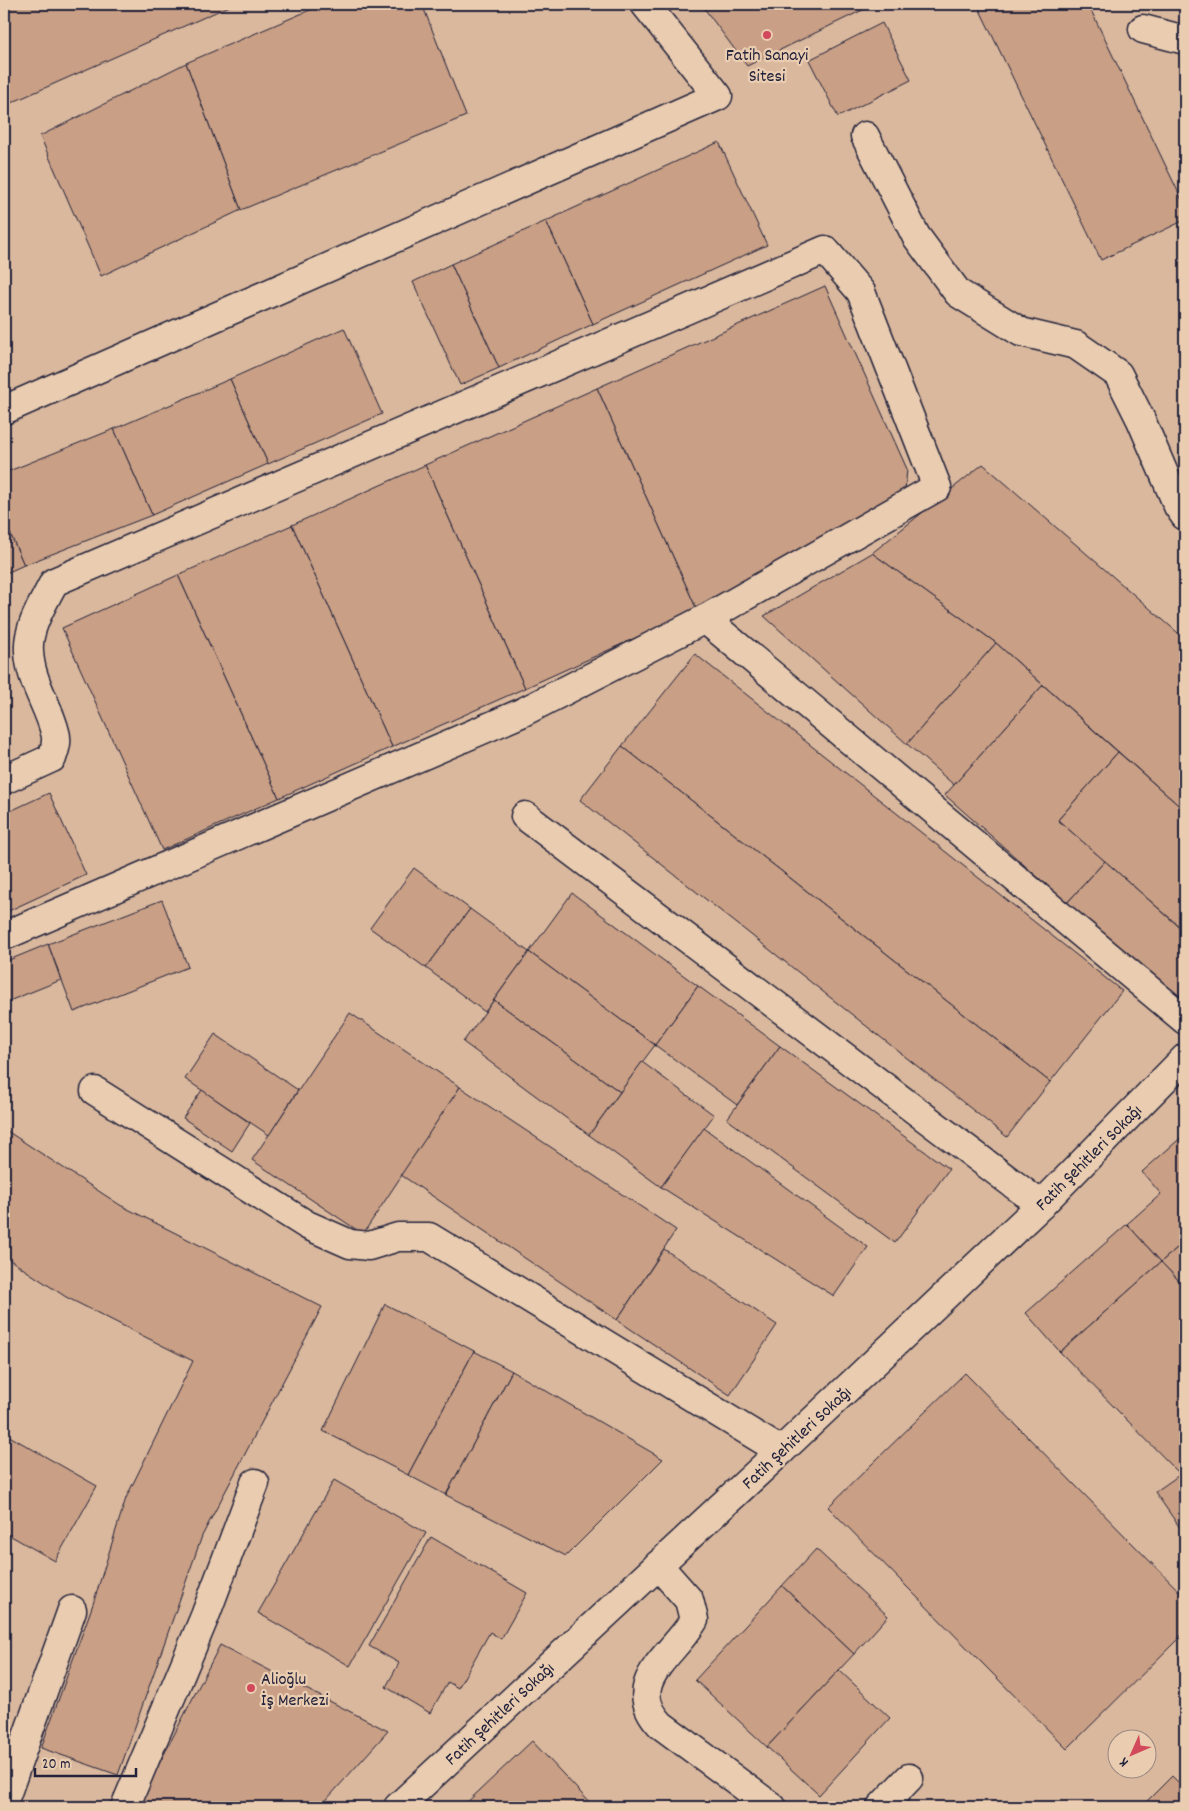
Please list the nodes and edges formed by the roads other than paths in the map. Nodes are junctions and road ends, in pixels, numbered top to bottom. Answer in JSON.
{"nodes":[{"id":1,"x":645,"y":4,"type":"edge"},
{"id":2,"x":1143,"y":29,"type":"dead end"},
{"id":3,"x":1185,"y":40,"type":"edge"},
{"id":4,"x":866,"y":136,"type":"dead end"},
{"id":5,"x":4,"y":410,"type":"edge"},
{"id":6,"x":1185,"y":516,"type":"edge"},
{"id":7,"x":705,"y":620,"type":"junction"},
{"id":8,"x":4,"y":780,"type":"edge"},
{"id":9,"x":525,"y":816,"type":"dead end"},
{"id":10,"x":4,"y":936,"type":"edge"},
{"id":11,"x":1185,"y":1020,"type":"edge"},
{"id":12,"x":1185,"y":1058,"type":"edge"},
{"id":13,"x":95,"y":1091,"type":"dead end"},
{"id":14,"x":1041,"y":1205,"type":"junction"},
{"id":15,"x":781,"y":1451,"type":"junction"},
{"id":16,"x":255,"y":1483,"type":"dead end"},
{"id":17,"x":658,"y":1565,"type":"junction"},
{"id":18,"x":72,"y":1610,"type":"dead end"},
{"id":19,"x":909,"y":1778,"type":"dead end"},
{"id":20,"x":4,"y":1801,"type":"edge"},
{"id":21,"x":125,"y":1807,"type":"edge"},
{"id":22,"x":398,"y":1807,"type":"edge"},
{"id":23,"x":772,"y":1807,"type":"edge"},
{"id":24,"x":881,"y":1807,"type":"edge"}],
"edges":[{"from":1,"to":5,"type":"street"},
{"from":2,"to":3,"type":"street"},
{"from":4,"to":6,"type":"street"},
{"from":7,"to":8,"type":"street"},
{"from":7,"to":10,"type":"street"},
{"from":7,"to":11,"type":"street"},
{"from":9,"to":14,"type":"street"},
{"from":12,"to":14,"type":"street","name":"Fatih Şehitleri Sokağı"},
{"from":13,"to":15,"type":"street"},
{"from":14,"to":15,"type":"street","name":"Fatih Şehitleri Sokağı"},
{"from":15,"to":17,"type":"street","name":"Fatih Şehitleri Sokağı"},
{"from":16,"to":21,"type":"street"},
{"from":17,"to":22,"type":"street","name":"Fatih Şehitleri Sokağı"},
{"from":17,"to":23,"type":"street"},
{"from":18,"to":20,"type":"street"},
{"from":19,"to":24,"type":"street"}]}
